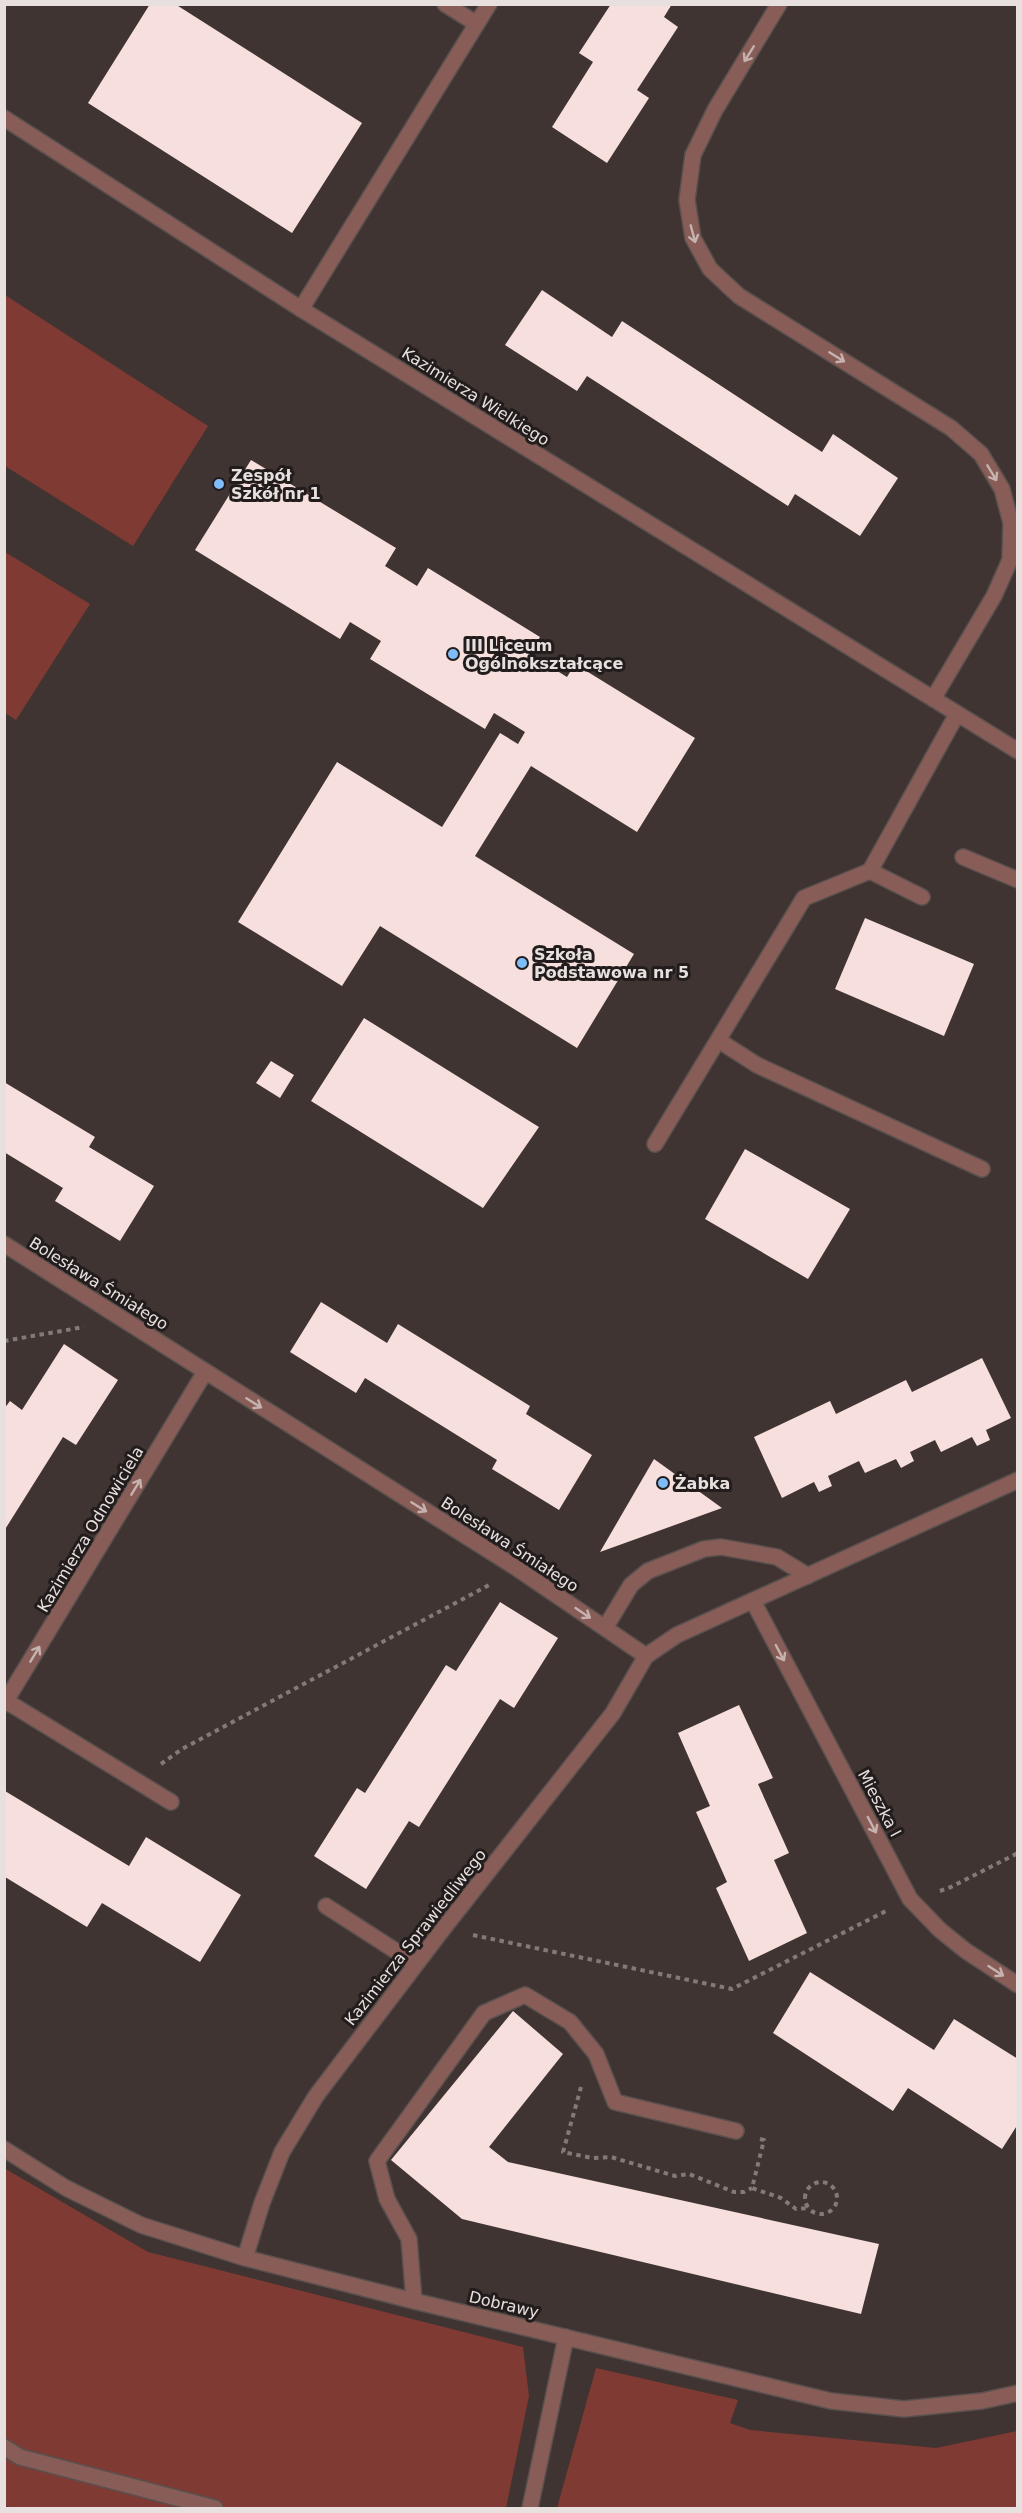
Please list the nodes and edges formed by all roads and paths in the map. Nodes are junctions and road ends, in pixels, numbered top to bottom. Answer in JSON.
{"nodes":[{"id":1,"x":445,"y":4,"type":"edge"},
{"id":2,"x":489,"y":4,"type":"edge"},
{"id":3,"x":779,"y":4,"type":"edge"},
{"id":4,"x":477,"y":24,"type":"junction"},
{"id":5,"x":4,"y":118,"type":"edge"},
{"id":6,"x":301,"y":309,"type":"junction"},
{"id":7,"x":933,"y":699,"type":"junction"},
{"id":8,"x":957,"y":714,"type":"junction"},
{"id":9,"x":1017,"y":751,"type":"edge"},
{"id":10,"x":963,"y":857,"type":"dead end"},
{"id":11,"x":870,"y":871,"type":"junction"},
{"id":12,"x":1017,"y":880,"type":"edge"},
{"id":13,"x":922,"y":897,"type":"dead end"},
{"id":14,"x":718,"y":1040,"type":"junction"},
{"id":15,"x":655,"y":1144,"type":"dead end"},
{"id":16,"x":982,"y":1169,"type":"dead end"},
{"id":17,"x":4,"y":1244,"type":"edge"},
{"id":18,"x":117,"y":1316,"type":"junction"},
{"id":19,"x":4,"y":1341,"type":"edge"},
{"id":20,"x":205,"y":1372,"type":"junction"},
{"id":21,"x":1017,"y":1480,"type":"edge"},
{"id":22,"x":518,"y":1569,"type":"junction"},
{"id":23,"x":808,"y":1576,"type":"junction"},
{"id":24,"x":753,"y":1601,"type":"junction"},
{"id":25,"x":605,"y":1628,"type":"junction"},
{"id":26,"x":646,"y":1656,"type":"junction"},
{"id":27,"x":5,"y":1702,"type":"edge"},
{"id":28,"x":137,"y":1780,"type":"junction"},
{"id":29,"x":171,"y":1802,"type":"dead end"},
{"id":30,"x":1017,"y":1853,"type":"edge"},
{"id":31,"x":910,"y":1899,"type":"junction"},
{"id":32,"x":326,"y":1906,"type":"dead end"},
{"id":33,"x":443,"y":1929,"type":"junction"},
{"id":34,"x":416,"y":1964,"type":"junction"},
{"id":35,"x":1017,"y":1985,"type":"edge"},
{"id":36,"x":596,"y":2054,"type":"junction"},
{"id":37,"x":736,"y":2131,"type":"joint"},
{"id":38,"x":4,"y":2149,"type":"edge"},
{"id":39,"x":752,"y":2188,"type":"junction"},
{"id":40,"x":809,"y":2208,"type":"junction"},
{"id":41,"x":245,"y":2258,"type":"junction"},
{"id":42,"x":414,"y":2301,"type":"junction"},
{"id":43,"x":566,"y":2337,"type":"junction"},
{"id":44,"x":1017,"y":2393,"type":"edge"},
{"id":45,"x":4,"y":2447,"type":"edge"},
{"id":46,"x":215,"y":2508,"type":"edge"},
{"id":47,"x":530,"y":2508,"type":"edge"}],
"edges":[{"from":1,"to":4,"type":"street"},
{"from":2,"to":4,"type":"street"},
{"from":3,"to":7,"type":"street","one_way":true},
{"from":4,"to":6,"type":"street"},
{"from":5,"to":6,"type":"street","name":"Kazimierza Wielkiego"},
{"from":6,"to":7,"type":"street","name":"Kazimierza Wielkiego"},
{"from":7,"to":8,"type":"street","name":"Kazimierza Wielkiego"},
{"from":8,"to":9,"type":"street","name":"Kazimierza Wielkiego"},
{"from":8,"to":11,"type":"street"},
{"from":10,"to":12,"type":"street"},
{"from":11,"to":13,"type":"street"},
{"from":11,"to":14,"type":"street"},
{"from":14,"to":15,"type":"street"},
{"from":14,"to":16,"type":"street"},
{"from":17,"to":18,"type":"street","name":"Bolesława Śmiałego"},
{"from":18,"to":19,"type":"path"},
{"from":18,"to":20,"type":"street","name":"Bolesława Śmiałego"},
{"from":20,"to":22,"type":"street","name":"Bolesława Śmiałego","one_way":true},
{"from":27,"to":20,"type":"street","name":"Kazimierza Odnowiciela","one_way":true},
{"from":21,"to":23,"type":"street"},
{"from":22,"to":25,"type":"street","name":"Bolesława Śmiałego","one_way":true},
{"from":22,"to":28,"type":"path"},
{"from":23,"to":24,"type":"street"},
{"from":23,"to":25,"type":"street"},
{"from":24,"to":26,"type":"street"},
{"from":24,"to":31,"type":"street","name":"Mieszka I","one_way":true},
{"from":25,"to":26,"type":"street","name":"Bolesława Śmiałego"},
{"from":26,"to":33,"type":"street","name":"Kazimierza Sprawiedliwego"},
{"from":27,"to":28,"type":"street"},
{"from":28,"to":29,"type":"street"},
{"from":30,"to":31,"type":"path"},
{"from":31,"to":33,"type":"path"},
{"from":31,"to":35,"type":"street","name":"Mieszka I","one_way":true},
{"from":32,"to":34,"type":"street"},
{"from":33,"to":34,"type":"street","name":"Kazimierza Sprawiedliwego"},
{"from":34,"to":41,"type":"street","name":"Kazimierza Sprawiedliwego"},
{"from":36,"to":37,"type":"street"},
{"from":36,"to":39,"type":"path"},
{"from":36,"to":42,"type":"street"},
{"from":37,"to":39,"type":"path"},
{"from":38,"to":41,"type":"street","name":"Dobrawy"},
{"from":39,"to":40,"type":"path"},
{"from":40,"to":40,"type":"path"},
{"from":41,"to":42,"type":"street","name":"Dobrawy"},
{"from":42,"to":43,"type":"street","name":"Dobrawy"},
{"from":43,"to":44,"type":"street","name":"Dobrawy"},
{"from":43,"to":47,"type":"street"},
{"from":45,"to":46,"type":"street"}]}
